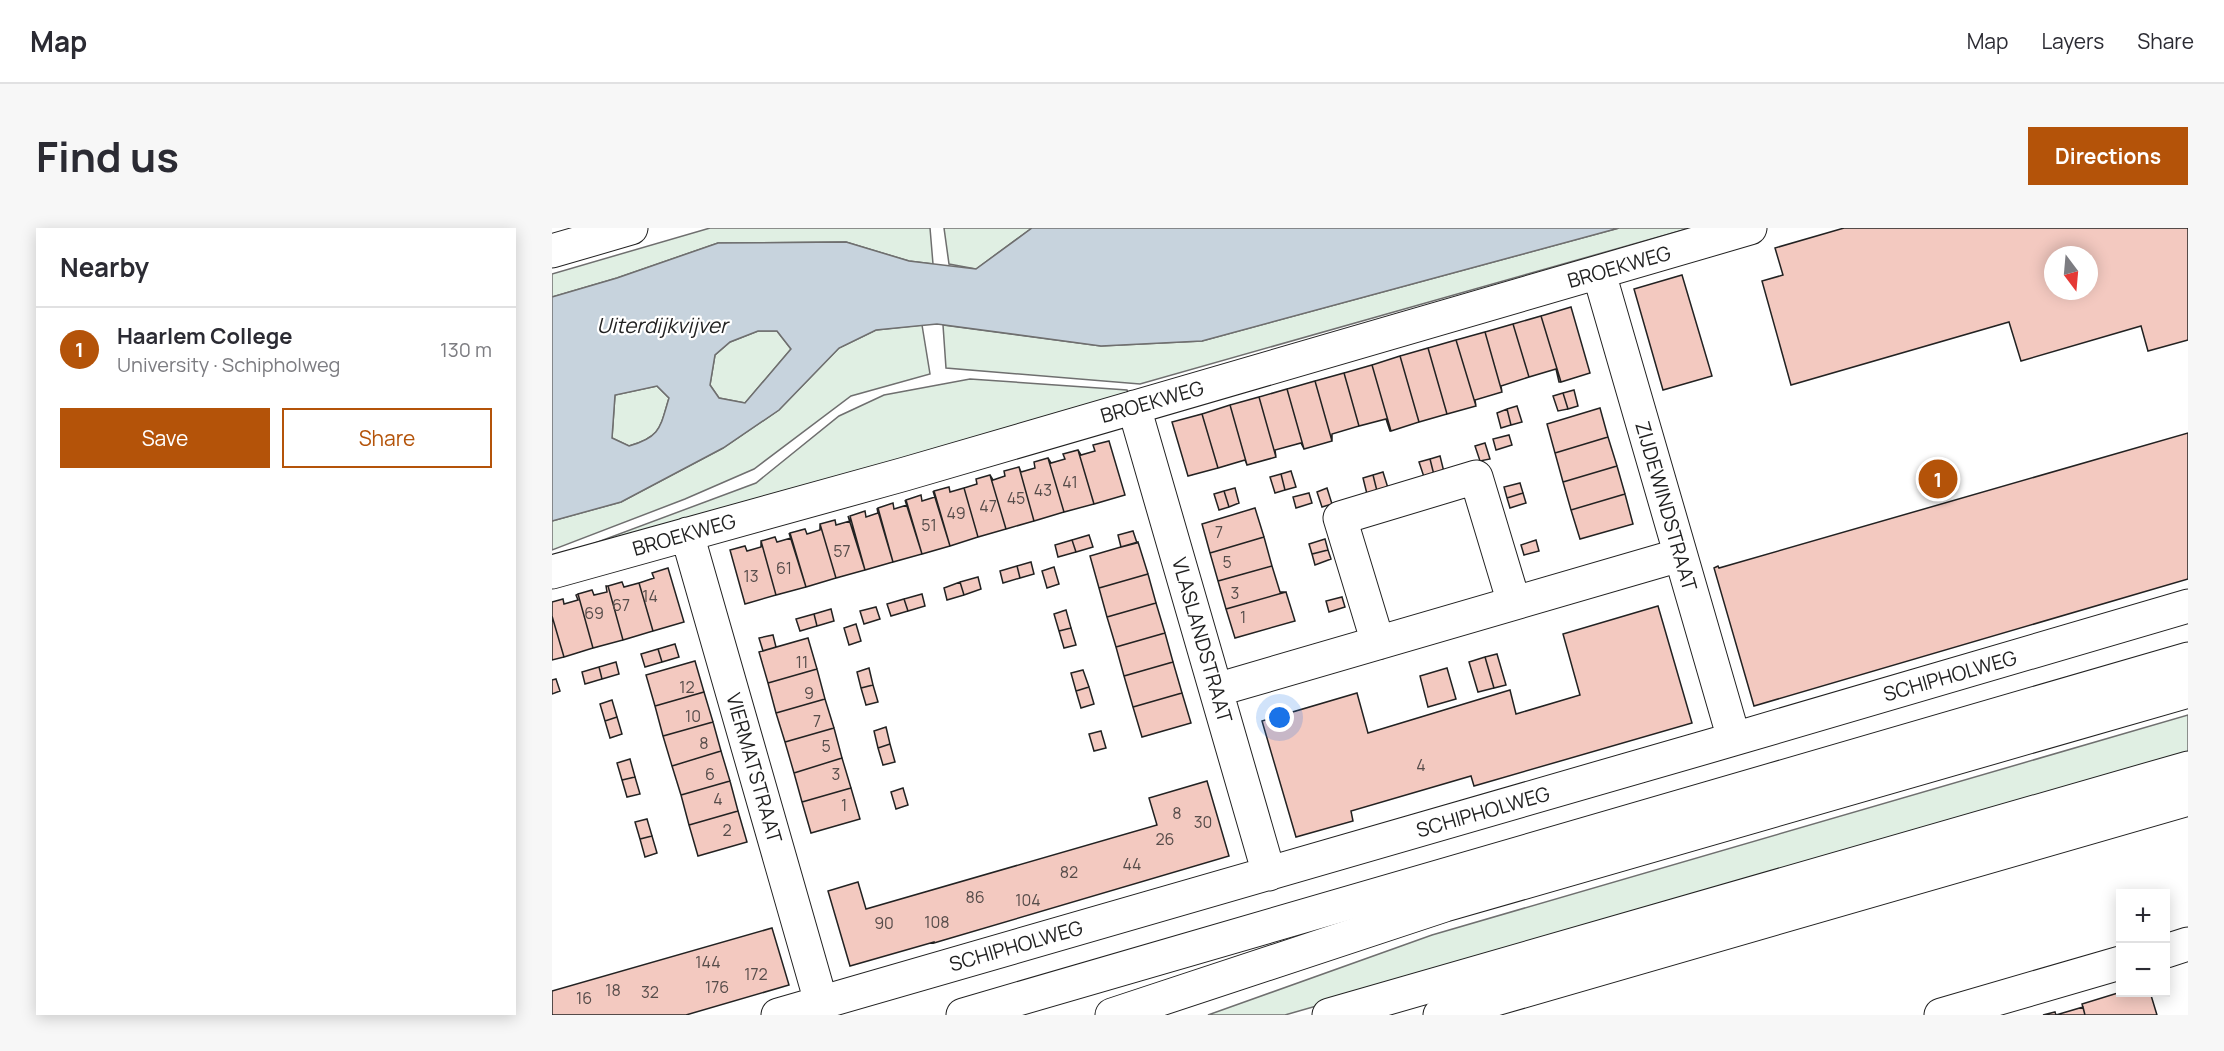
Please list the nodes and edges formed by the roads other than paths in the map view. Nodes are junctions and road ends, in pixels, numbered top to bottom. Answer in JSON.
{"nodes":[{"id":1,"x":631,"y":228,"type":"edge"},
{"id":2,"x":1750,"y":228,"type":"edge"},
{"id":3,"x":552,"y":251,"type":"edge"},
{"id":4,"x":1599,"y":273,"type":"junction"},
{"id":5,"x":1134,"y":407,"type":"junction"},
{"id":6,"x":687,"y":534,"type":"junction"},
{"id":7,"x":1680,"y":555,"type":"junction"},
{"id":8,"x":552,"y":572,"type":"edge"},
{"id":9,"x":1514,"y":603,"type":"junction"},
{"id":10,"x":2188,"y":606,"type":"edge"},
{"id":11,"x":1378,"y":643,"type":"junction"},
{"id":12,"x":2188,"y":659,"type":"edge"},
{"id":13,"x":1216,"y":690,"type":"junction"},
{"id":14,"x":2188,"y":691,"type":"edge"},
{"id":15,"x":1734,"y":739,"type":"junction"},
{"id":16,"x":2188,"y":768,"type":"edge"},
{"id":17,"x":2188,"y":799,"type":"edge"},
{"id":18,"x":1269,"y":874,"type":"junction"},
{"id":19,"x":2188,"y":944,"type":"edge"},
{"id":20,"x":2170,"y":950,"type":"edge"},
{"id":21,"x":2116,"y":964,"type":"edge"},
{"id":22,"x":821,"y":1002,"type":"junction"},
{"id":23,"x":778,"y":1015,"type":"edge"},
{"id":24,"x":963,"y":1015,"type":"edge"},
{"id":25,"x":1112,"y":1015,"type":"edge"},
{"id":26,"x":1329,"y":1015,"type":"edge"},
{"id":27,"x":1440,"y":1015,"type":"edge"},
{"id":28,"x":1941,"y":1015,"type":"edge"}],
"edges":[{"from":1,"to":3,"type":"street"},
{"from":2,"to":4,"type":"street","name":"BROEKWEG"},
{"from":4,"to":5,"type":"street","name":"BROEKWEG"},
{"from":4,"to":7,"type":"street","name":"ZIJDEWINDSTRAAT"},
{"from":5,"to":6,"type":"street","name":"BROEKWEG"},
{"from":5,"to":13,"type":"street","name":"VLASLANDSTRAAT"},
{"from":6,"to":8,"type":"street","name":"BROEKWEG"},
{"from":6,"to":22,"type":"street","name":"VIERMATSTRAAT"},
{"from":7,"to":9,"type":"street"},
{"from":7,"to":15,"type":"street","name":"ZIJDEWINDSTRAAT"},
{"from":9,"to":11,"type":"street"},
{"from":9,"to":11,"type":"street"},
{"from":10,"to":15,"type":"street","name":"SCHIPHOLWEG"},
{"from":11,"to":13,"type":"street"},
{"from":12,"to":24,"type":"street"},
{"from":13,"to":18,"type":"street","name":"VLASLANDSTRAAT"},
{"from":14,"to":25,"type":"street"},
{"from":15,"to":18,"type":"street","name":"SCHIPHOLWEG"},
{"from":16,"to":26,"type":"street"},
{"from":17,"to":27,"type":"street"},
{"from":18,"to":22,"type":"street","name":"SCHIPHOLWEG"},
{"from":19,"to":20,"type":"street"},
{"from":21,"to":28,"type":"street"},
{"from":22,"to":23,"type":"street","name":"SCHIPHOLWEG"}]}
